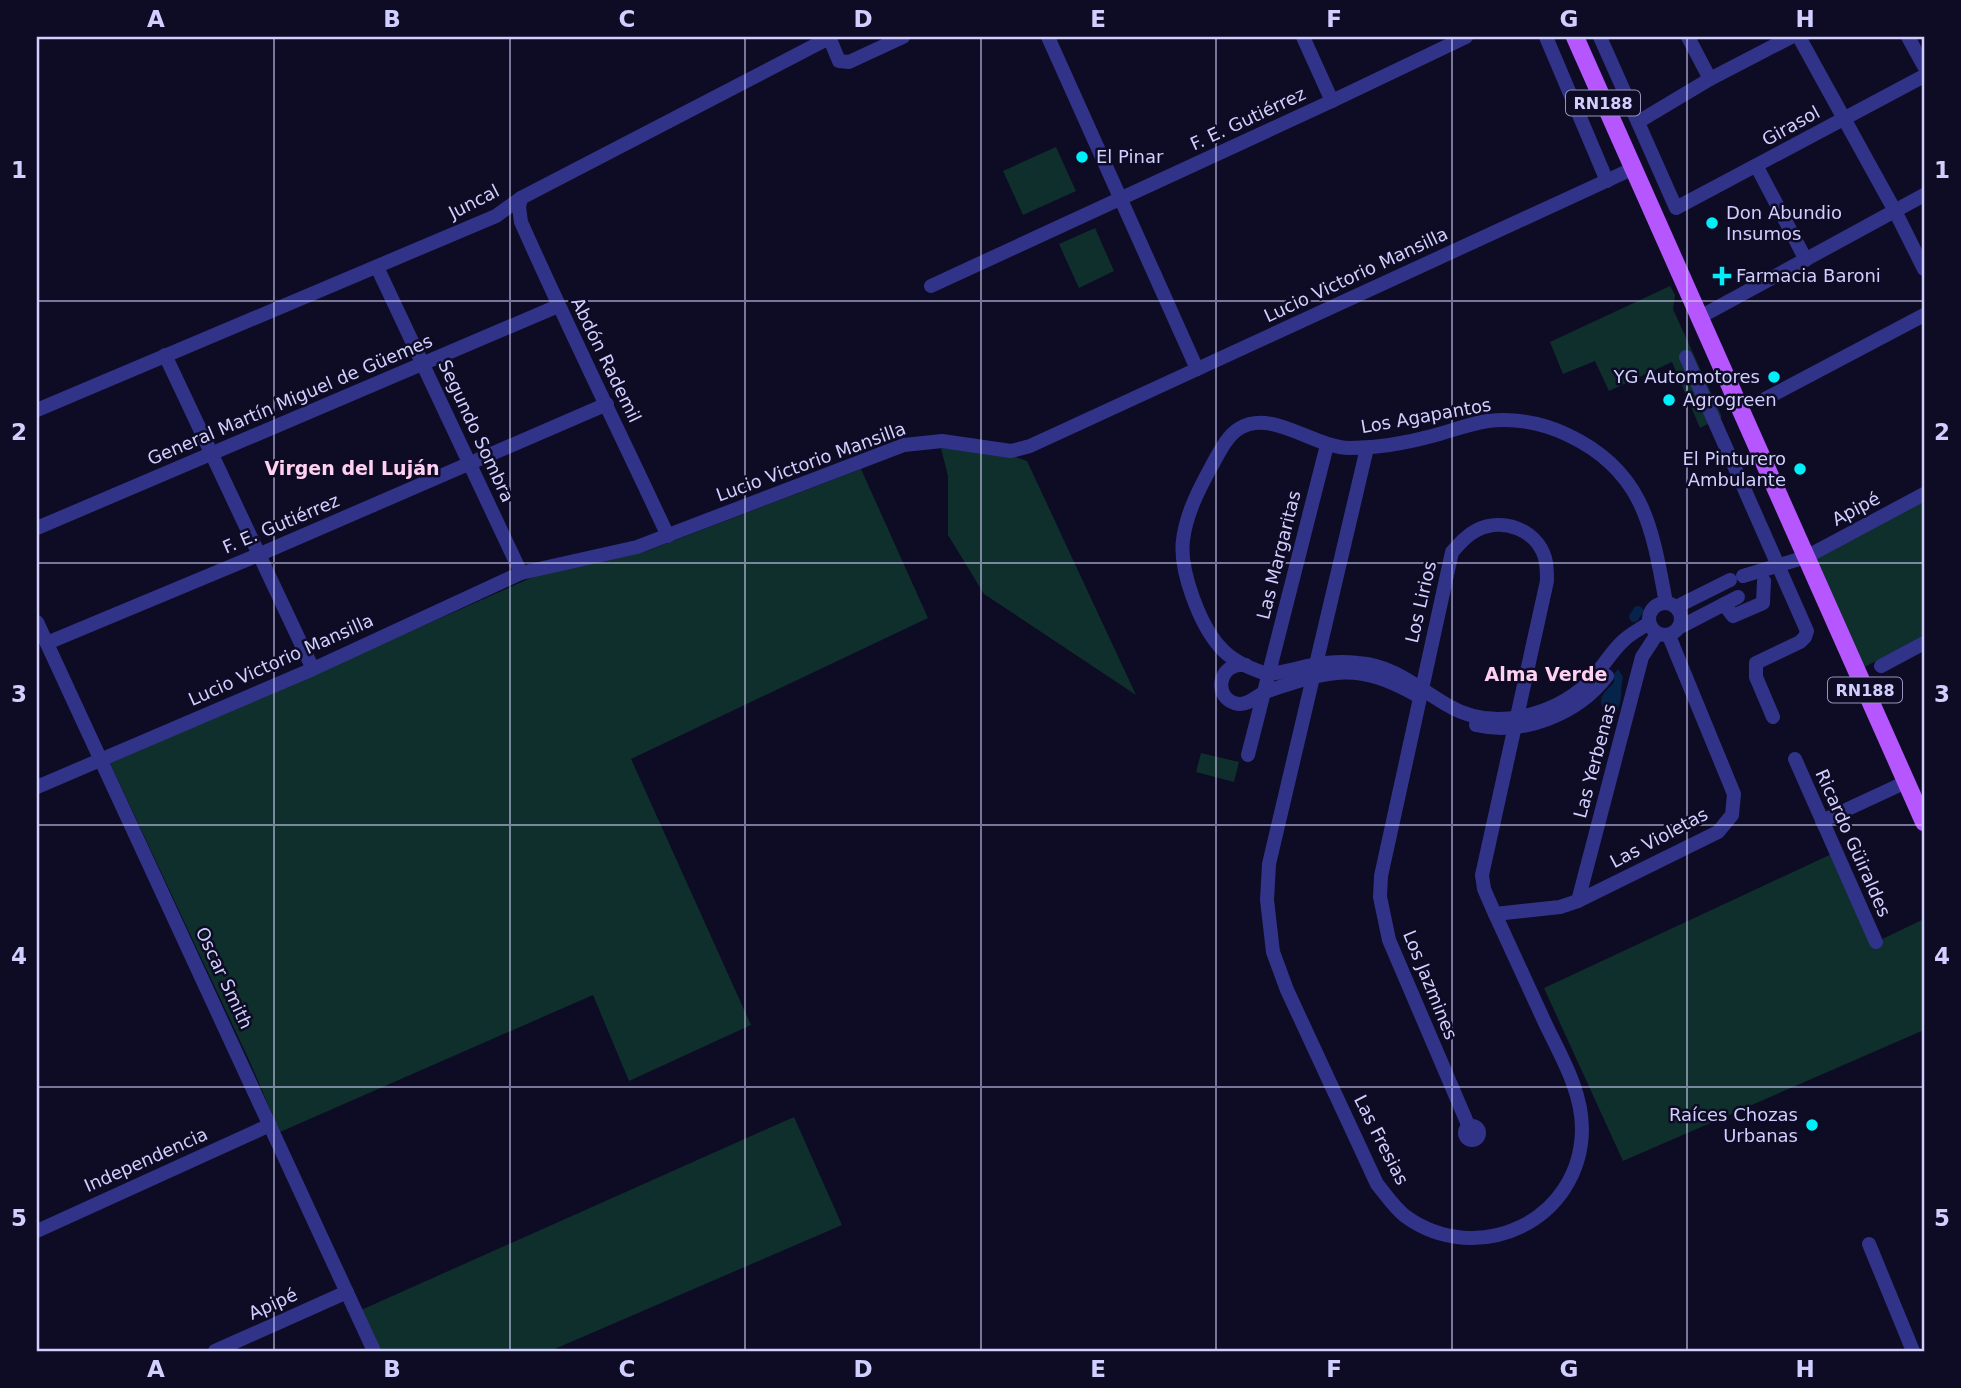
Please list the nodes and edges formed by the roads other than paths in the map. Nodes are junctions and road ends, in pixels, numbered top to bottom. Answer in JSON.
{"nodes":[{"id":1,"x":903,"y":37,"type":"edge"},
{"id":2,"x":1048,"y":37,"type":"edge"},
{"id":3,"x":1303,"y":37,"type":"edge"},
{"id":4,"x":1465,"y":37,"type":"edge"},
{"id":5,"x":1546,"y":37,"type":"edge"},
{"id":6,"x":1575,"y":37,"type":"edge"},
{"id":7,"x":1600,"y":37,"type":"edge"},
{"id":8,"x":1688,"y":37,"type":"edge"},
{"id":9,"x":1791,"y":37,"type":"edge"},
{"id":10,"x":1799,"y":37,"type":"edge"},
{"id":11,"x":1908,"y":37,"type":"edge"},
{"id":12,"x":829,"y":38,"type":"edge"},
{"id":13,"x":1924,"y":66,"type":"edge"},
{"id":14,"x":1924,"y":76,"type":"edge"},
{"id":15,"x":1710,"y":79,"type":"junction"},
{"id":16,"x":1332,"y":101,"type":"junction"},
{"id":17,"x":1843,"y":118,"type":"junction"},
{"id":18,"x":1637,"y":122,"type":"junction"},
{"id":19,"x":1757,"y":167,"type":"junction"},
{"id":20,"x":1632,"y":169,"type":"junction"},
{"id":21,"x":1607,"y":181,"type":"junction"},
{"id":22,"x":1924,"y":195,"type":"edge"},
{"id":23,"x":521,"y":198,"type":"junction"},
{"id":24,"x":1122,"y":198,"type":"junction"},
{"id":25,"x":1895,"y":211,"type":"junction"},
{"id":26,"x":1807,"y":260,"type":"junction"},
{"id":27,"x":377,"y":267,"type":"junction"},
{"id":28,"x":1924,"y":269,"type":"edge"},
{"id":29,"x":931,"y":286,"type":"dead end"},
{"id":30,"x":558,"y":306,"type":"junction"},
{"id":31,"x":1924,"y":315,"type":"edge"},
{"id":32,"x":1700,"y":317,"type":"junction"},
{"id":33,"x":165,"y":355,"type":"junction"},
{"id":34,"x":1683,"y":364,"type":"dead end"},
{"id":35,"x":423,"y":365,"type":"junction"},
{"id":36,"x":1197,"y":369,"type":"junction"},
{"id":37,"x":1765,"y":399,"type":"dead end"},
{"id":38,"x":607,"y":404,"type":"junction"},
{"id":39,"x":37,"y":410,"type":"edge"},
{"id":40,"x":1327,"y":445,"type":"junction"},
{"id":41,"x":1367,"y":448,"type":"junction"},
{"id":42,"x":212,"y":454,"type":"junction"},
{"id":43,"x":470,"y":462,"type":"junction"},
{"id":44,"x":1924,"y":494,"type":"edge"},
{"id":45,"x":37,"y":528,"type":"edge"},
{"id":46,"x":668,"y":536,"type":"junction"},
{"id":47,"x":258,"y":555,"type":"junction"},
{"id":48,"x":1806,"y":557,"type":"junction"},
{"id":49,"x":1777,"y":565,"type":"junction"},
{"id":50,"x":521,"y":573,"type":"junction"},
{"id":51,"x":1764,"y":581,"type":"junction"},
{"id":52,"x":1724,"y":604,"type":"junction"},
{"id":53,"x":1671,"y":605,"type":"junction"},
{"id":54,"x":37,"y":622,"type":"edge"},
{"id":55,"x":1661,"y":630,"type":"junction"},
{"id":56,"x":47,"y":643,"type":"junction"},
{"id":57,"x":1924,"y":643,"type":"edge"},
{"id":58,"x":1250,"y":666,"type":"junction"},
{"id":59,"x":1881,"y":666,"type":"dead end"},
{"id":60,"x":313,"y":669,"type":"junction"},
{"id":61,"x":1314,"y":671,"type":"junction"},
{"id":62,"x":1268,"y":675,"type":"junction"},
{"id":63,"x":1420,"y":692,"type":"junction"},
{"id":64,"x":1259,"y":695,"type":"junction"},
{"id":65,"x":1773,"y":717,"type":"dead end"},
{"id":66,"x":1517,"y":722,"type":"junction"},
{"id":67,"x":1248,"y":755,"type":"dead end"},
{"id":68,"x":1795,"y":759,"type":"dead end"},
{"id":69,"x":100,"y":760,"type":"junction"},
{"id":70,"x":1906,"y":782,"type":"junction"},
{"id":71,"x":37,"y":787,"type":"edge"},
{"id":72,"x":1822,"y":821,"type":"junction"},
{"id":73,"x":1924,"y":822,"type":"edge"},
{"id":74,"x":1578,"y":901,"type":"junction"},
{"id":75,"x":1495,"y":914,"type":"junction"},
{"id":76,"x":1876,"y":942,"type":"dead end"},
{"id":77,"x":270,"y":1125,"type":"junction"},
{"id":78,"x":1469,"y":1127,"type":"dead end"},
{"id":79,"x":37,"y":1231,"type":"edge"},
{"id":80,"x":1869,"y":1244,"type":"dead end"},
{"id":81,"x":347,"y":1292,"type":"junction"},
{"id":82,"x":215,"y":1351,"type":"edge"},
{"id":83,"x":374,"y":1351,"type":"edge"},
{"id":84,"x":1913,"y":1351,"type":"edge"}],
"edges":[{"from":1,"to":12,"type":"street","name":"Juncal"},
{"from":2,"to":24,"type":"street"},
{"from":3,"to":16,"type":"street"},
{"from":4,"to":16,"type":"street","name":"F. E. Gutiérrez"},
{"from":5,"to":21,"type":"street"},
{"from":6,"to":20,"type":"main road","number":"RN188"},
{"from":7,"to":18,"type":"street"},
{"from":8,"to":15,"type":"street"},
{"from":9,"to":15,"type":"street"},
{"from":10,"to":17,"type":"street"},
{"from":11,"to":13,"type":"street"},
{"from":12,"to":23,"type":"street","name":"Juncal"},
{"from":14,"to":17,"type":"street","name":"Girasol"},
{"from":15,"to":18,"type":"street"},
{"from":16,"to":24,"type":"street","name":"F. E. Gutiérrez"},
{"from":17,"to":19,"type":"street","name":"Girasol"},
{"from":17,"to":25,"type":"street"},
{"from":18,"to":19,"type":"street","name":"Girasol"},
{"from":19,"to":26,"type":"street"},
{"from":20,"to":21,"type":"street","name":"Lucio Victorio Mansilla"},
{"from":20,"to":32,"type":"main road","number":"RN188"},
{"from":21,"to":36,"type":"street","name":"Lucio Victorio Mansilla"},
{"from":22,"to":25,"type":"street"},
{"from":23,"to":27,"type":"street","name":"Juncal"},
{"from":23,"to":30,"type":"street","name":"Abdón Rademil"},
{"from":24,"to":29,"type":"street","name":"F. E. Gutiérrez"},
{"from":24,"to":36,"type":"street"},
{"from":25,"to":26,"type":"street"},
{"from":25,"to":28,"type":"street"},
{"from":26,"to":32,"type":"street"},
{"from":27,"to":33,"type":"street","name":"Juncal"},
{"from":27,"to":35,"type":"street","name":"Segundo Sombra"},
{"from":30,"to":35,"type":"street","name":"General Martín Miguel de Güemes"},
{"from":30,"to":38,"type":"street","name":"Abdón Rademil"},
{"from":31,"to":37,"type":"street"},
{"from":32,"to":48,"type":"main road","number":"RN188"},
{"from":33,"to":39,"type":"street","name":"Juncal"},
{"from":33,"to":42,"type":"street"},
{"from":34,"to":49,"type":"street"},
{"from":35,"to":42,"type":"street","name":"General Martín Miguel de Güemes"},
{"from":35,"to":43,"type":"street","name":"Segundo Sombra"},
{"from":36,"to":46,"type":"street","name":"Lucio Victorio Mansilla"},
{"from":38,"to":43,"type":"street","name":"F. E. Gutiérrez"},
{"from":38,"to":46,"type":"street","name":"Abdón Rademil"},
{"from":40,"to":41,"type":"street","name":"Los Agapantos"},
{"from":40,"to":58,"type":"street","name":"Los Agapantos"},
{"from":40,"to":62,"type":"street","name":"Las Margaritas"},
{"from":41,"to":53,"type":"street","name":"Los Agapantos"},
{"from":41,"to":61,"type":"street"},
{"from":42,"to":45,"type":"street","name":"General Martín Miguel de Güemes"},
{"from":42,"to":47,"type":"street"},
{"from":43,"to":47,"type":"street","name":"F. E. Gutiérrez"},
{"from":43,"to":50,"type":"street","name":"Segundo Sombra"},
{"from":44,"to":48,"type":"street","name":"Apipé"},
{"from":46,"to":50,"type":"street","name":"Lucio Victorio Mansilla"},
{"from":47,"to":56,"type":"street","name":"F. E. Gutiérrez"},
{"from":47,"to":60,"type":"street"},
{"from":48,"to":49,"type":"street","name":"Apipé"},
{"from":48,"to":70,"type":"main road","number":"RN188"},
{"from":49,"to":51,"type":"street"},
{"from":49,"to":53,"type":"street","name":"Apipé"},
{"from":49,"to":65,"type":"street"},
{"from":50,"to":60,"type":"street","name":"Lucio Victorio Mansilla"},
{"from":51,"to":52,"type":"street"},
{"from":51,"to":52,"type":"street"},
{"from":52,"to":55,"type":"street"},
{"from":53,"to":55,"type":"street","name":"Los Agapantos"},
{"from":53,"to":55,"type":"street"},
{"from":54,"to":56,"type":"street","name":"Oscar Smith"},
{"from":55,"to":66,"type":"street"},
{"from":55,"to":74,"type":"street","name":"Las Yerbenas"},
{"from":55,"to":74,"type":"street","name":"Las Violetas"},
{"from":56,"to":69,"type":"street","name":"Oscar Smith"},
{"from":57,"to":59,"type":"street"},
{"from":58,"to":62,"type":"street"},
{"from":58,"to":64,"type":"street"},
{"from":58,"to":64,"type":"street"},
{"from":60,"to":69,"type":"street","name":"Lucio Victorio Mansilla"},
{"from":61,"to":62,"type":"street"},
{"from":61,"to":63,"type":"street"},
{"from":61,"to":64,"type":"street"},
{"from":61,"to":75,"type":"street","name":"Las Fresias"},
{"from":62,"to":64,"type":"street"},
{"from":63,"to":66,"type":"street"},
{"from":63,"to":66,"type":"street","name":"Los Lirios"},
{"from":63,"to":78,"type":"street","name":"Los Jazmines"},
{"from":64,"to":67,"type":"street"},
{"from":66,"to":75,"type":"street","name":"Las Fresias"},
{"from":68,"to":72,"type":"street","name":"Ricardo Güiraldes"},
{"from":69,"to":71,"type":"street","name":"Lucio Victorio Mansilla"},
{"from":69,"to":77,"type":"street","name":"Oscar Smith"},
{"from":70,"to":72,"type":"street"},
{"from":70,"to":73,"type":"main road","number":"RN188"},
{"from":72,"to":76,"type":"street","name":"Ricardo Güiraldes"},
{"from":74,"to":75,"type":"street","name":"Las Violetas"},
{"from":77,"to":79,"type":"street","name":"Independencia"},
{"from":77,"to":81,"type":"street","name":"Oscar Smith"},
{"from":80,"to":84,"type":"street"},
{"from":81,"to":82,"type":"street","name":"Apipé"},
{"from":81,"to":83,"type":"street","name":"Oscar Smith"}]}
